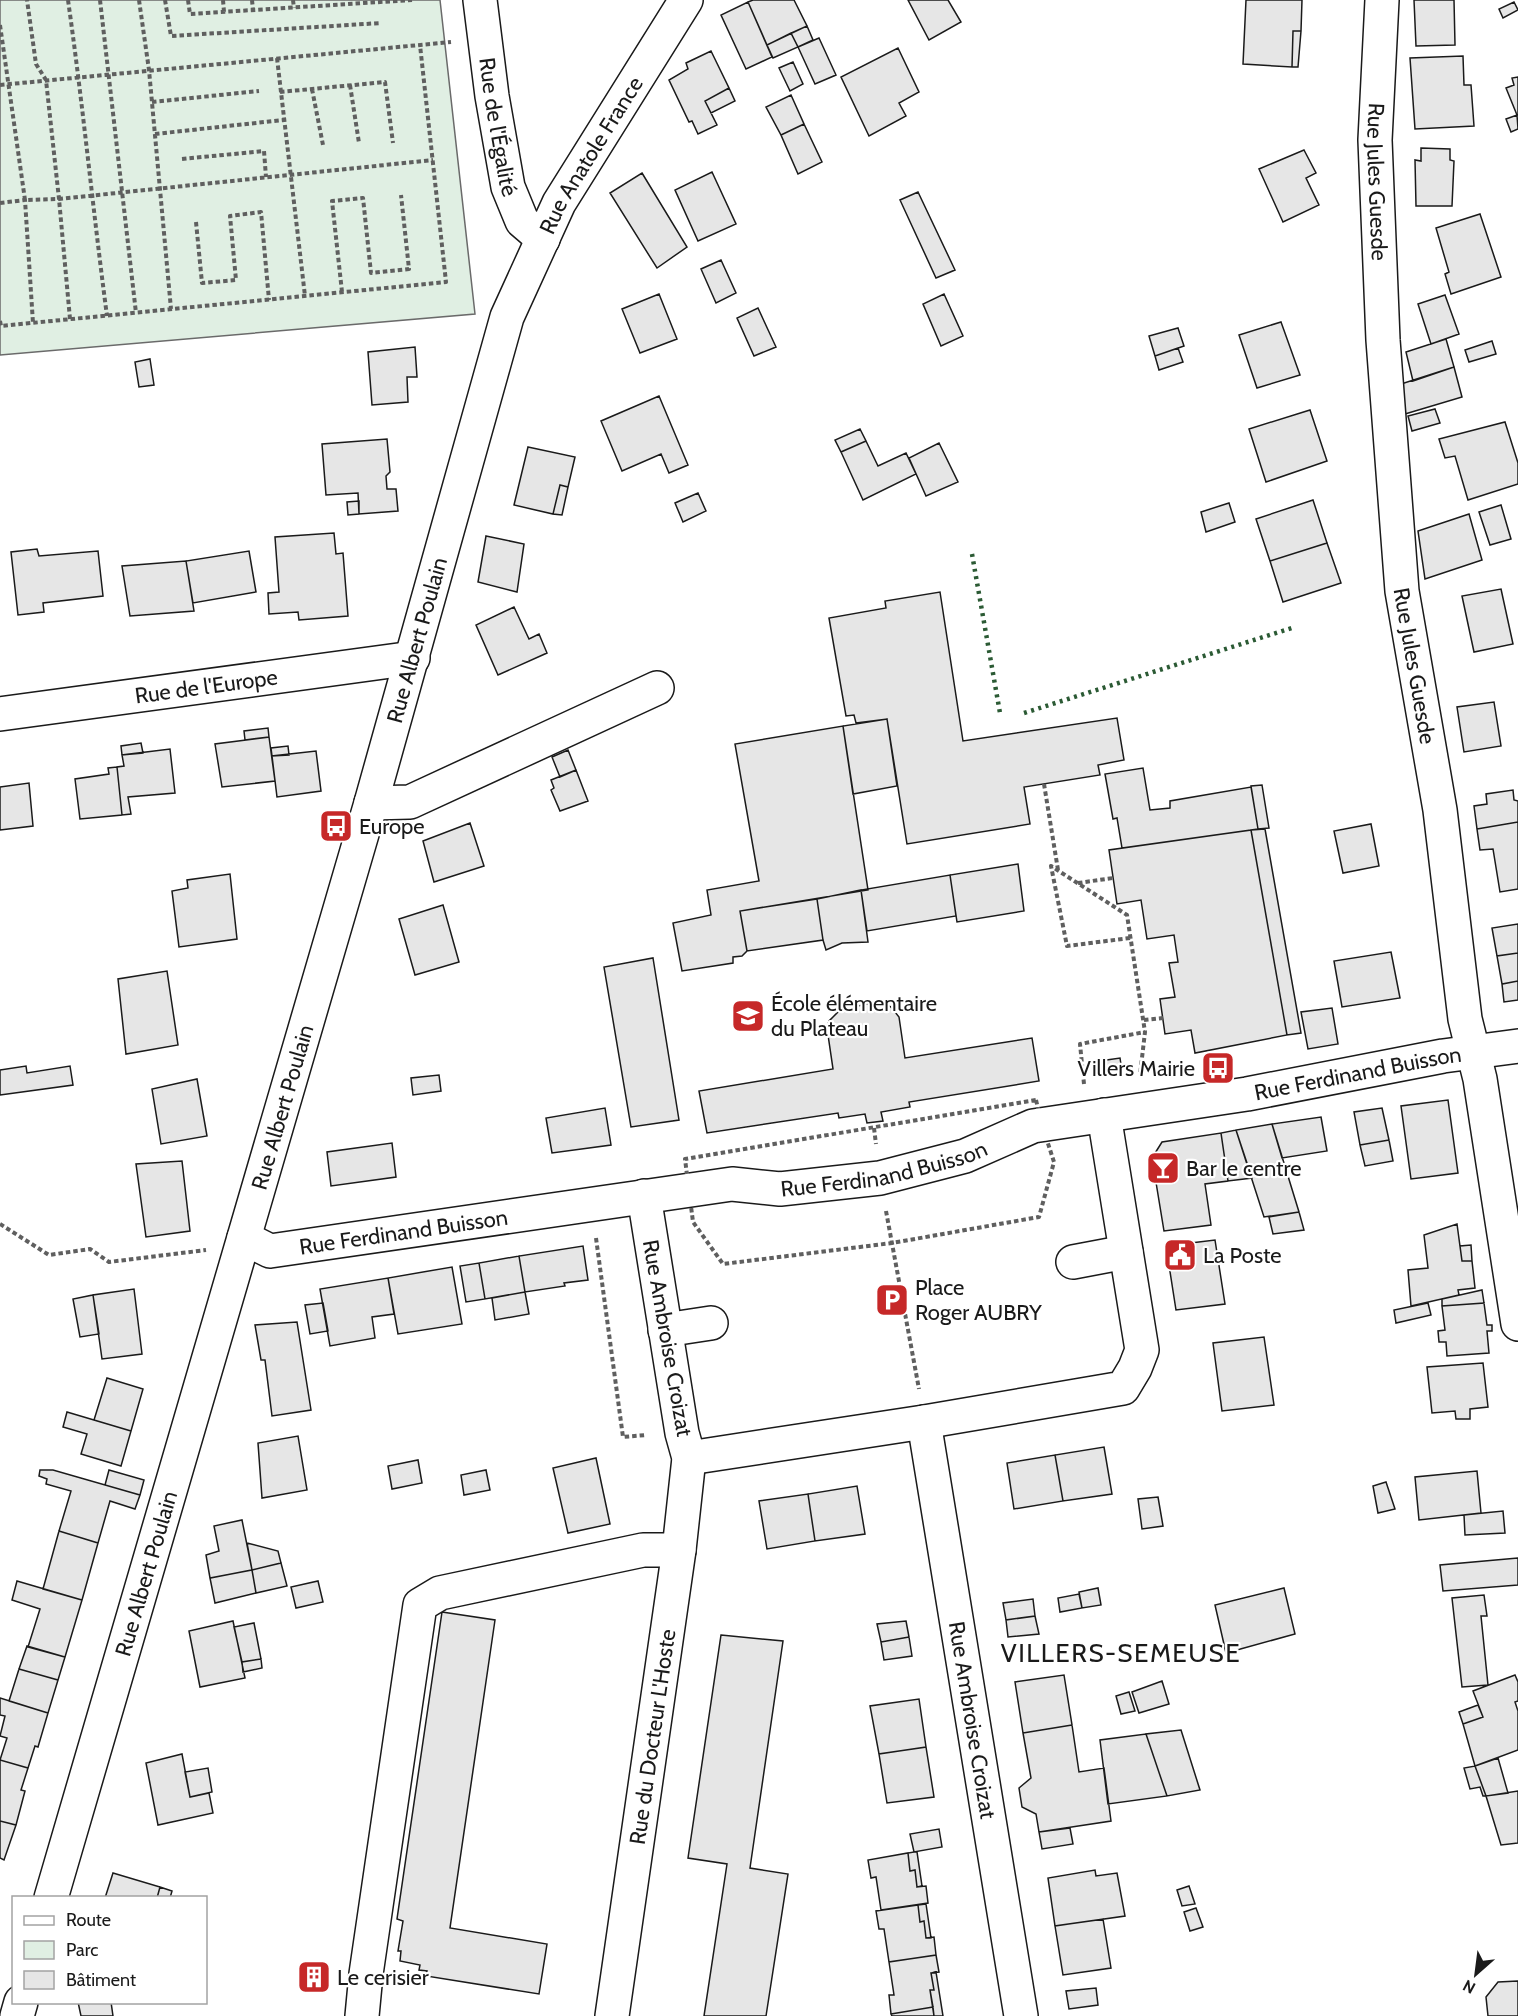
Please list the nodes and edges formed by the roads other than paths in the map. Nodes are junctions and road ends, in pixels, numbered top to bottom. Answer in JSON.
{"nodes":[{"id":1,"x":480,"y":0,"type":"edge"},
{"id":2,"x":686,"y":0,"type":"edge"},
{"id":3,"x":1382,"y":0,"type":"edge"},
{"id":4,"x":543,"y":239,"type":"junction"},
{"id":5,"x":507,"y":317,"type":"joint"},
{"id":6,"x":412,"y":657,"type":"junction"},
{"id":7,"x":657,"y":688,"type":"dead end"},
{"id":8,"x":0,"y":714,"type":"edge"},
{"id":9,"x":371,"y":803,"type":"junction"},
{"id":10,"x":1518,"y":1046,"type":"edge"},
{"id":11,"x":1474,"y":1053,"type":"junction"},
{"id":12,"x":1104,"y":1115,"type":"junction"},
{"id":13,"x":644,"y":1196,"type":"junction"},
{"id":14,"x":243,"y":1242,"type":"junction"},
{"id":15,"x":1126,"y":1252,"type":"junction"},
{"id":16,"x":1073,"y":1262,"type":"dead end"},
{"id":17,"x":711,"y":1323,"type":"dead end"},
{"id":18,"x":1518,"y":1324,"type":"edge"},
{"id":19,"x":666,"y":1330,"type":"junction"},
{"id":20,"x":924,"y":1422,"type":"junction"},
{"id":21,"x":689,"y":1458,"type":"junction"},
{"id":22,"x":679,"y":1550,"type":"junction"},
{"id":23,"x":52,"y":1896,"type":"edge"},
{"id":24,"x":362,"y":2016,"type":"edge"},
{"id":25,"x":612,"y":2016,"type":"edge"},
{"id":26,"x":1021,"y":2016,"type":"edge"}],
"edges":[{"from":1,"to":4,"type":"street","name":"Rue de l'Égalité"},
{"from":2,"to":4,"type":"street","name":"Rue Anatole France"},
{"from":3,"to":11,"type":"street","name":"Rue Jules Guesde"},
{"from":4,"to":5,"type":"street","name":"Rue Anatole France"},
{"from":5,"to":6,"type":"street","name":"Rue Albert Poulain"},
{"from":6,"to":8,"type":"street","name":"Rue de l'Europe"},
{"from":6,"to":9,"type":"street","name":"Rue Albert Poulain"},
{"from":7,"to":9,"type":"street"},
{"from":9,"to":14,"type":"street","name":"Rue Albert Poulain"},
{"from":10,"to":11,"type":"street","name":"Rue Ferdinand Buisson"},
{"from":11,"to":12,"type":"street","name":"Rue Ferdinand Buisson"},
{"from":11,"to":18,"type":"street","name":"Rue Jules Guesde"},
{"from":12,"to":13,"type":"street","name":"Rue Ferdinand Buisson"},
{"from":12,"to":15,"type":"street","name":"Rue Ambroise Croizat"},
{"from":13,"to":14,"type":"street","name":"Rue Ferdinand Buisson"},
{"from":13,"to":19,"type":"street","name":"Rue Ambroise Croizat"},
{"from":14,"to":23,"type":"street","name":"Rue Albert Poulain"},
{"from":15,"to":16,"type":"street"},
{"from":15,"to":20,"type":"street","name":"Rue Ambroise Croizat"},
{"from":17,"to":19,"type":"street"},
{"from":19,"to":21,"type":"street","name":"Rue Ambroise Croizat"},
{"from":20,"to":21,"type":"street","name":"Rue Ambroise Croizat"},
{"from":20,"to":26,"type":"street","name":"Rue Ambroise Croizat"},
{"from":21,"to":22,"type":"street","name":"Rue du Docteur L'Hoste"},
{"from":22,"to":24,"type":"street"},
{"from":22,"to":25,"type":"street","name":"Rue du Docteur L'Hoste"}]}
